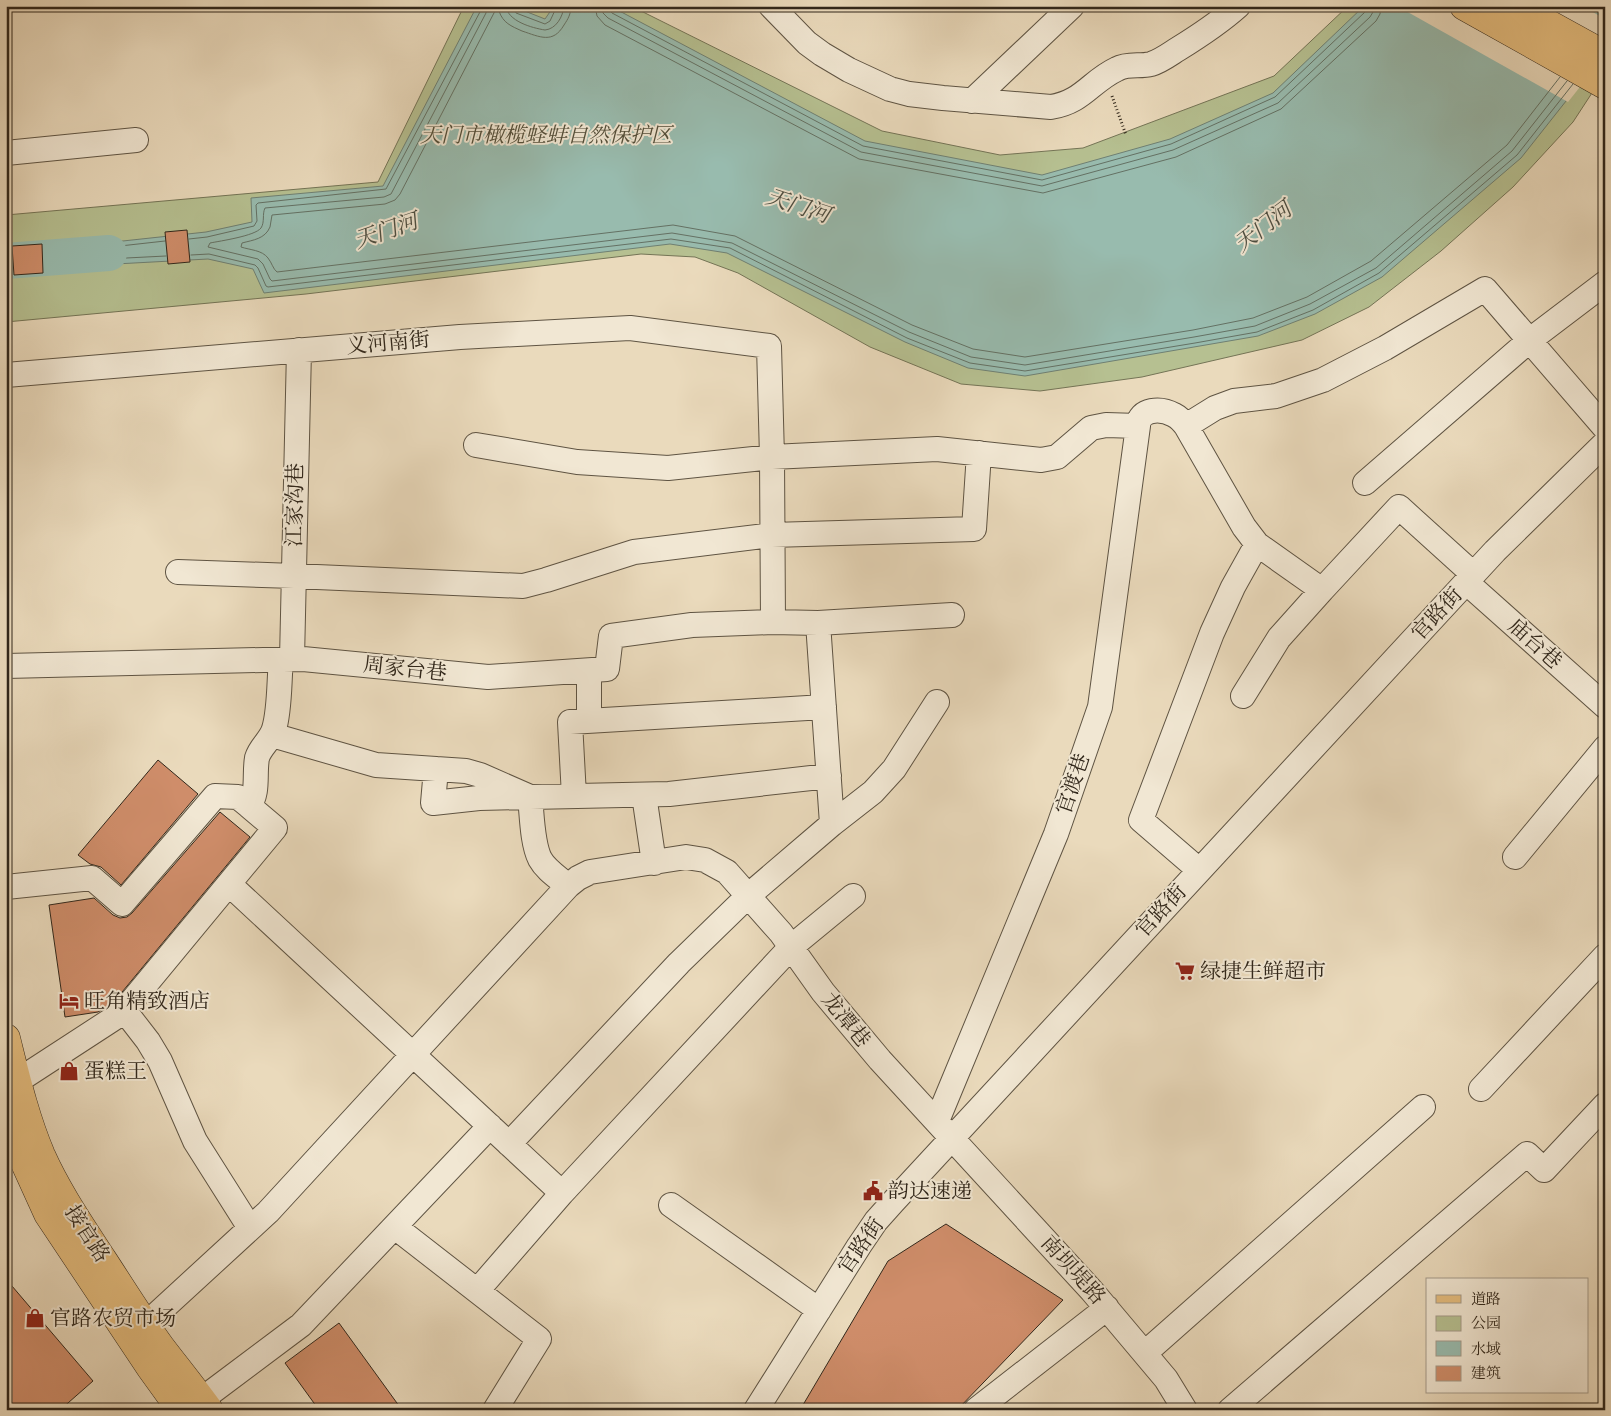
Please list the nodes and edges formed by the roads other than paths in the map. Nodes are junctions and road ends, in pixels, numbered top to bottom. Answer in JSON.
{"nodes":[{"id":1,"x":771,"y":6,"type":"edge"},
{"id":2,"x":1072,"y":6,"type":"edge"},
{"id":3,"x":1238,"y":6,"type":"edge"},
{"id":4,"x":1464,"y":6,"type":"edge"},
{"id":5,"x":1516,"y":6,"type":"edge"},
{"id":6,"x":1605,"y":55,"type":"edge"},
{"id":7,"x":1605,"y":85,"type":"edge"},
{"id":8,"x":972,"y":101,"type":"junction"},
{"id":9,"x":136,"y":140,"type":"dead end"},
{"id":10,"x":6,"y":153,"type":"edge"},
{"id":11,"x":1605,"y":283,"type":"edge"},
{"id":12,"x":1530,"y":340,"type":"junction"},
{"id":13,"x":299,"y":350,"type":"junction"},
{"id":14,"x":6,"y":375,"type":"edge"},
{"id":15,"x":1138,"y":426,"type":"junction"},
{"id":16,"x":1186,"y":426,"type":"junction"},
{"id":17,"x":1605,"y":428,"type":"edge"},
{"id":18,"x":1605,"y":443,"type":"edge"},
{"id":19,"x":476,"y":446,"type":"dead end"},
{"id":20,"x":979,"y":453,"type":"junction"},
{"id":21,"x":772,"y":457,"type":"junction"},
{"id":22,"x":1365,"y":483,"type":"dead end"},
{"id":23,"x":772,"y":536,"type":"junction"},
{"id":24,"x":1257,"y":544,"type":"junction"},
{"id":25,"x":178,"y":572,"type":"dead end"},
{"id":26,"x":294,"y":576,"type":"junction"},
{"id":27,"x":1469,"y":578,"type":"junction"},
{"id":28,"x":1322,"y":590,"type":"junction"},
{"id":29,"x":952,"y":615,"type":"dead end"},
{"id":30,"x":773,"y":622,"type":"junction"},
{"id":31,"x":818,"y":623,"type":"junction"},
{"id":32,"x":286,"y":659,"type":"junction"},
{"id":33,"x":6,"y":666,"type":"edge"},
{"id":34,"x":589,"y":671,"type":"junction"},
{"id":35,"x":1243,"y":696,"type":"dead end"},
{"id":36,"x":1602,"y":700,"type":"edge"},
{"id":37,"x":937,"y":702,"type":"dead end"},
{"id":38,"x":824,"y":706,"type":"junction"},
{"id":39,"x":589,"y":721,"type":"junction"},
{"id":40,"x":272,"y":735,"type":"junction"},
{"id":41,"x":1605,"y":748,"type":"edge"},
{"id":42,"x":436,"y":769,"type":"junction"},
{"id":43,"x":829,"y":776,"type":"junction"},
{"id":44,"x":644,"y":795,"type":"junction"},
{"id":45,"x":574,"y":796,"type":"junction"},
{"id":46,"x":530,"y":797,"type":"junction"},
{"id":47,"x":249,"y":806,"type":"junction"},
{"id":48,"x":832,"y":824,"type":"junction"},
{"id":49,"x":1515,"y":857,"type":"dead end"},
{"id":50,"x":654,"y":863,"type":"junction"},
{"id":51,"x":1199,"y":870,"type":"junction"},
{"id":52,"x":229,"y":884,"type":"junction"},
{"id":53,"x":568,"y":886,"type":"junction"},
{"id":54,"x":6,"y":887,"type":"edge"},
{"id":55,"x":748,"y":895,"type":"junction"},
{"id":56,"x":853,"y":896,"type":"dead end"},
{"id":57,"x":791,"y":947,"type":"junction"},
{"id":58,"x":1605,"y":956,"type":"edge"},
{"id":59,"x":124,"y":1010,"type":"junction"},
{"id":60,"x":6,"y":1038,"type":"edge"},
{"id":61,"x":413,"y":1055,"type":"junction"},
{"id":62,"x":16,"y":1082,"type":"junction"},
{"id":63,"x":1481,"y":1089,"type":"dead end"},
{"id":64,"x":1605,"y":1105,"type":"edge"},
{"id":65,"x":1423,"y":1107,"type":"dead end"},
{"id":66,"x":6,"y":1111,"type":"edge"},
{"id":67,"x":490,"y":1126,"type":"junction"},
{"id":68,"x":945,"y":1129,"type":"junction"},
{"id":69,"x":509,"y":1144,"type":"junction"},
{"id":70,"x":12,"y":1154,"type":"edge"},
{"id":71,"x":562,"y":1192,"type":"junction"},
{"id":72,"x":671,"y":1205,"type":"dead end"},
{"id":73,"x":250,"y":1228,"type":"junction"},
{"id":74,"x":395,"y":1228,"type":"junction"},
{"id":75,"x":477,"y":1291,"type":"junction"},
{"id":76,"x":1107,"y":1308,"type":"junction"},
{"id":77,"x":818,"y":1310,"type":"junction"},
{"id":78,"x":145,"y":1324,"type":"junction"},
{"id":79,"x":1145,"y":1353,"type":"junction"},
{"id":80,"x":197,"y":1407,"type":"edge"},
{"id":81,"x":495,"y":1410,"type":"edge"},
{"id":82,"x":756,"y":1410,"type":"edge"},
{"id":83,"x":976,"y":1410,"type":"edge"},
{"id":84,"x":1186,"y":1410,"type":"edge"},
{"id":85,"x":1230,"y":1410,"type":"edge"}],
"edges":[{"from":1,"to":8,"type":"street"},
{"from":2,"to":8,"type":"street"},
{"from":3,"to":8,"type":"street"},
{"from":4,"to":7,"type":"main road"},
{"from":5,"to":6,"type":"main road"},
{"from":9,"to":10,"type":"street"},
{"from":11,"to":12,"type":"street"},
{"from":12,"to":16,"type":"street"},
{"from":12,"to":17,"type":"street"},
{"from":12,"to":22,"type":"street"},
{"from":13,"to":14,"type":"street","name":"义河南街"},
{"from":13,"to":21,"type":"street","name":"义河南街"},
{"from":13,"to":26,"type":"street","name":"江家沟巷"},
{"from":15,"to":16,"type":"street"},
{"from":15,"to":20,"type":"street"},
{"from":15,"to":68,"type":"street","name":"官渡巷"},
{"from":16,"to":24,"type":"street"},
{"from":18,"to":27,"type":"street","name":"官路街"},
{"from":19,"to":21,"type":"street"},
{"from":20,"to":21,"type":"street"},
{"from":20,"to":23,"type":"street"},
{"from":21,"to":23,"type":"street"},
{"from":23,"to":26,"type":"street"},
{"from":23,"to":30,"type":"street"},
{"from":24,"to":28,"type":"street"},
{"from":24,"to":51,"type":"street"},
{"from":25,"to":26,"type":"street"},
{"from":26,"to":32,"type":"street","name":"江家沟巷"},
{"from":27,"to":28,"type":"street","name":"庙台巷"},
{"from":27,"to":36,"type":"street","name":"庙台巷"},
{"from":27,"to":51,"type":"street","name":"官路街"},
{"from":28,"to":35,"type":"street"},
{"from":29,"to":31,"type":"street"},
{"from":30,"to":31,"type":"street"},
{"from":30,"to":34,"type":"street","name":"周家台巷"},
{"from":31,"to":38,"type":"street"},
{"from":32,"to":33,"type":"street","name":"周家台巷"},
{"from":32,"to":34,"type":"street","name":"周家台巷"},
{"from":32,"to":40,"type":"street","name":"江家沟巷"},
{"from":34,"to":39,"type":"street"},
{"from":37,"to":48,"type":"street"},
{"from":38,"to":39,"type":"street"},
{"from":38,"to":43,"type":"street"},
{"from":39,"to":45,"type":"street"},
{"from":40,"to":42,"type":"street"},
{"from":40,"to":47,"type":"street"},
{"from":41,"to":49,"type":"street"},
{"from":42,"to":46,"type":"street"},
{"from":42,"to":46,"type":"street"},
{"from":43,"to":44,"type":"street"},
{"from":43,"to":48,"type":"street"},
{"from":44,"to":45,"type":"street"},
{"from":44,"to":50,"type":"street"},
{"from":45,"to":46,"type":"street"},
{"from":46,"to":53,"type":"street"},
{"from":47,"to":52,"type":"street"},
{"from":47,"to":54,"type":"street"},
{"from":48,"to":55,"type":"street"},
{"from":50,"to":53,"type":"street","name":"龙潭巷"},
{"from":50,"to":55,"type":"street","name":"龙潭巷"},
{"from":51,"to":68,"type":"street","name":"官路街"},
{"from":52,"to":59,"type":"street"},
{"from":52,"to":61,"type":"street"},
{"from":53,"to":61,"type":"street","name":"龙潭巷"},
{"from":55,"to":57,"type":"street","name":"龙潭巷"},
{"from":55,"to":69,"type":"street"},
{"from":56,"to":57,"type":"street"},
{"from":57,"to":68,"type":"street","name":"龙潭巷"},
{"from":57,"to":71,"type":"street"},
{"from":58,"to":63,"type":"street"},
{"from":59,"to":62,"type":"street"},
{"from":59,"to":73,"type":"street"},
{"from":60,"to":62,"type":"main road","name":"接官路"},
{"from":61,"to":67,"type":"street"},
{"from":61,"to":73,"type":"street","name":"龙潭巷"},
{"from":62,"to":78,"type":"main road","name":"接官路"},
{"from":64,"to":85,"type":"street"},
{"from":65,"to":79,"type":"street"},
{"from":66,"to":70,"type":"main road","name":"接官路"},
{"from":67,"to":69,"type":"street"},
{"from":67,"to":74,"type":"street"},
{"from":68,"to":76,"type":"street","name":"南坝堤路"},
{"from":68,"to":77,"type":"street","name":"官路街"},
{"from":69,"to":71,"type":"street"},
{"from":70,"to":80,"type":"main road","name":"接官路"},
{"from":71,"to":75,"type":"street"},
{"from":72,"to":77,"type":"street"},
{"from":73,"to":78,"type":"street","name":"龙潭巷"},
{"from":74,"to":75,"type":"street"},
{"from":74,"to":80,"type":"street"},
{"from":75,"to":81,"type":"street"},
{"from":76,"to":79,"type":"street","name":"南坝堤路"},
{"from":76,"to":83,"type":"street"},
{"from":77,"to":82,"type":"street","name":"官路街"},
{"from":78,"to":80,"type":"main road","name":"接官路"},
{"from":79,"to":84,"type":"street","name":"南坝堤路"}]}
